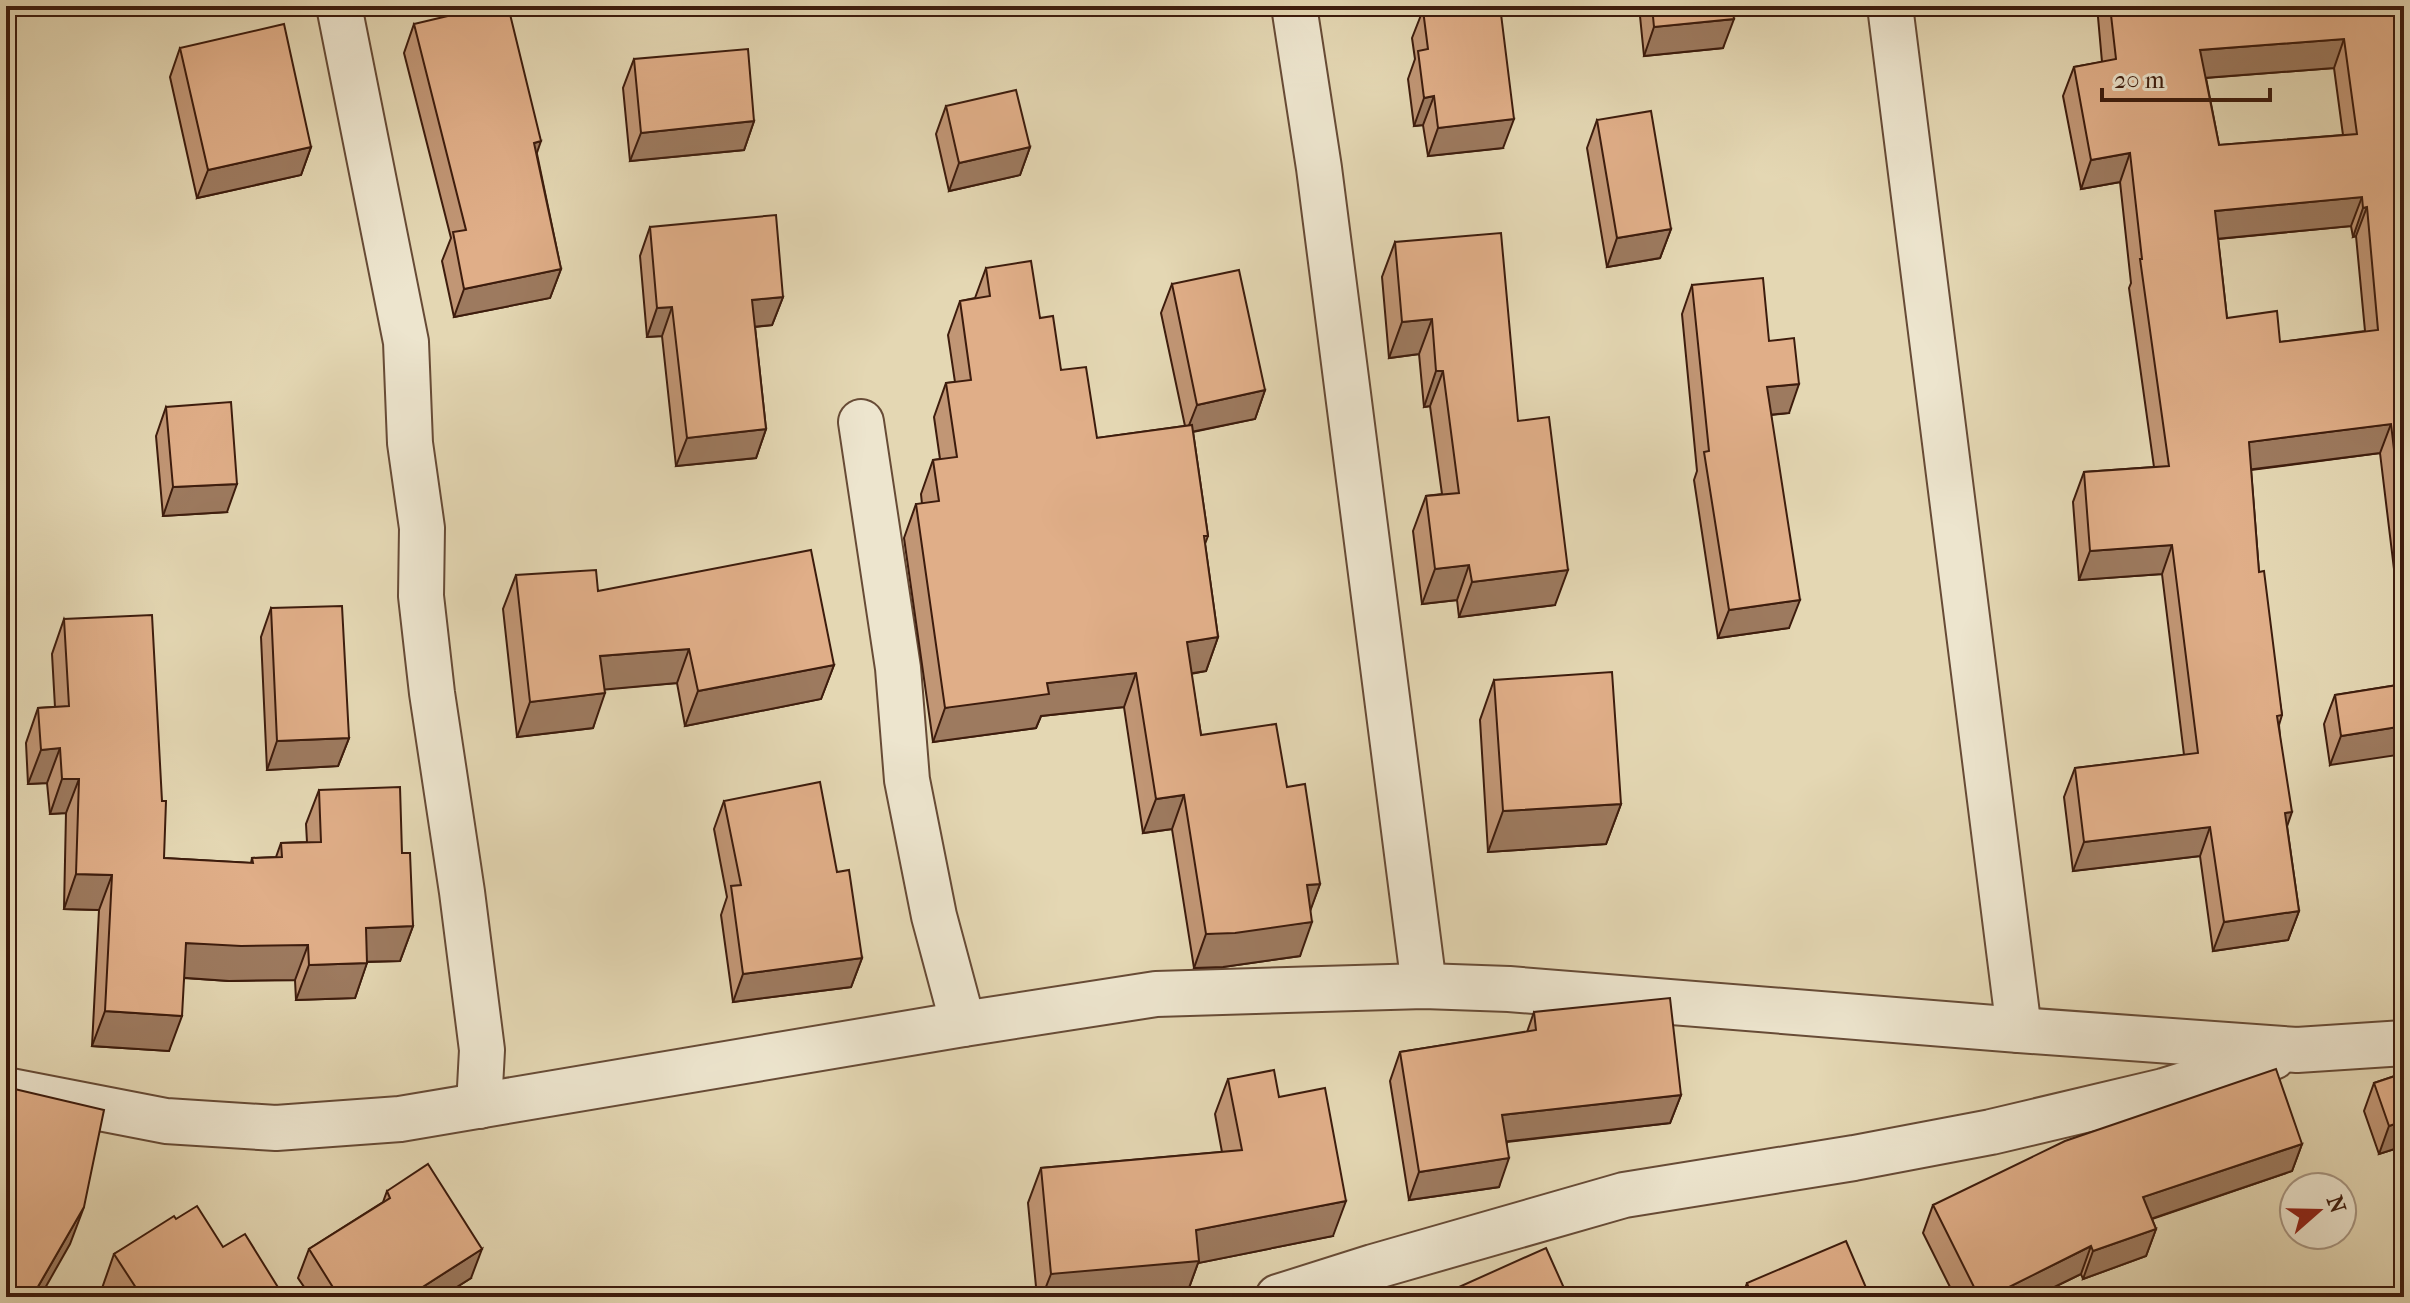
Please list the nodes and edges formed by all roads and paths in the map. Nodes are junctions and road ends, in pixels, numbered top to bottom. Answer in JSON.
{"nodes":[{"id":1,"x":339,"y":6,"type":"edge"},
{"id":2,"x":1294,"y":6,"type":"edge"},
{"id":3,"x":1890,"y":6,"type":"edge"},
{"id":4,"x":861,"y":422,"type":"dead end"},
{"id":5,"x":1424,"y":986,"type":"junction"},
{"id":6,"x":963,"y":1024,"type":"junction"},
{"id":7,"x":2019,"y":1030,"type":"junction"},
{"id":8,"x":2404,"y":1043,"type":"edge"},
{"id":9,"x":2297,"y":1050,"type":"junction"},
{"id":10,"x":6,"y":1090,"type":"edge"},
{"id":11,"x":479,"y":1106,"type":"junction"},
{"id":12,"x":1278,"y":1297,"type":"edge"}],
"edges":[{"from":1,"to":11,"type":"street"},
{"from":2,"to":5,"type":"street"},
{"from":3,"to":7,"type":"street"},
{"from":4,"to":6,"type":"street"},
{"from":5,"to":6,"type":"street"},
{"from":5,"to":7,"type":"street"},
{"from":6,"to":11,"type":"street"},
{"from":7,"to":9,"type":"street"},
{"from":8,"to":9,"type":"street"},
{"from":9,"to":12,"type":"street"},
{"from":10,"to":11,"type":"street"}]}
